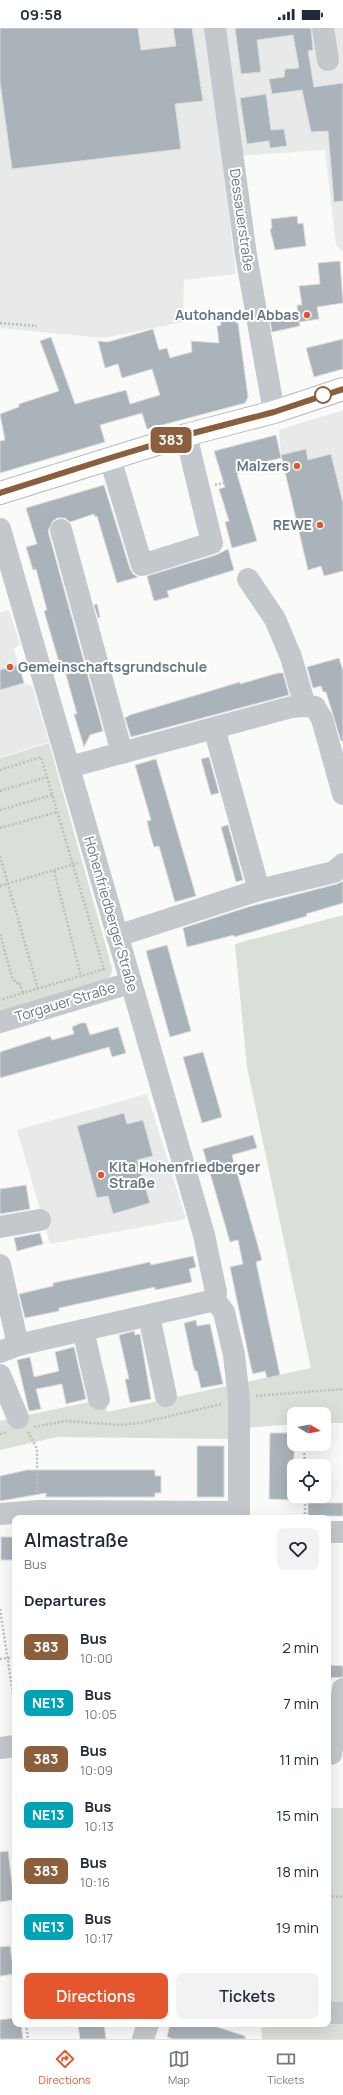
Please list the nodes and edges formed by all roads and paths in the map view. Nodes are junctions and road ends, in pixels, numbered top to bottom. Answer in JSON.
{"nodes":[{"id":1,"x":215,"y":28,"type":"edge"},
{"id":2,"x":323,"y":28,"type":"edge"},
{"id":3,"x":328,"y":60,"type":"dead end"},
{"id":4,"x":0,"y":323,"type":"edge"},
{"id":5,"x":37,"y":326,"type":"dead end"},
{"id":6,"x":343,"y":389,"type":"edge"},
{"id":7,"x":274,"y":412,"type":"junction"},
{"id":8,"x":186,"y":435,"type":"junction"},
{"id":9,"x":110,"y":458,"type":"junction"},
{"id":10,"x":0,"y":493,"type":"edge"},
{"id":11,"x":0,"y":529,"type":"edge"},
{"id":12,"x":61,"y":530,"type":"dead end"},
{"id":13,"x":248,"y":579,"type":"dead end"},
{"id":14,"x":305,"y":706,"type":"junction"},
{"id":15,"x":214,"y":728,"type":"junction"},
{"id":16,"x":122,"y":753,"type":"junction"},
{"id":17,"x":69,"y":767,"type":"junction"},
{"id":18,"x":0,"y":770,"type":"edge"},
{"id":19,"x":47,"y":777,"type":"junction"},
{"id":20,"x":0,"y":791,"type":"edge"},
{"id":21,"x":343,"y":794,"type":"edge"},
{"id":22,"x":52,"y":795,"type":"junction"},
{"id":23,"x":0,"y":810,"type":"edge"},
{"id":24,"x":57,"y":812,"type":"junction"},
{"id":25,"x":0,"y":828,"type":"edge"},
{"id":26,"x":0,"y":856,"type":"edge"},
{"id":27,"x":343,"y":864,"type":"edge"},
{"id":28,"x":68,"y":866,"type":"dead end"},
{"id":29,"x":54,"y":870,"type":"junction"},
{"id":30,"x":8,"y":883,"type":"junction"},
{"id":31,"x":0,"y":886,"type":"edge"},
{"id":32,"x":259,"y":890,"type":"junction"},
{"id":33,"x":0,"y":934,"type":"edge"},
{"id":34,"x":118,"y":936,"type":"junction"},
{"id":35,"x":80,"y":976,"type":"junction"},
{"id":36,"x":130,"y":983,"type":"junction"},
{"id":37,"x":38,"y":989,"type":"junction"},
{"id":38,"x":23,"y":994,"type":"junction"},
{"id":39,"x":0,"y":1000,"type":"edge"},
{"id":40,"x":0,"y":1022,"type":"edge"},
{"id":41,"x":40,"y":1220,"type":"dead end"},
{"id":42,"x":0,"y":1227,"type":"edge"},
{"id":43,"x":0,"y":1264,"type":"edge"},
{"id":44,"x":215,"y":1300,"type":"junction"},
{"id":45,"x":149,"y":1316,"type":"junction"},
{"id":46,"x":83,"y":1330,"type":"junction"},
{"id":47,"x":9,"y":1348,"type":"edge"},
{"id":48,"x":0,"y":1375,"type":"edge"},
{"id":49,"x":166,"y":1396,"type":"dead end"},
{"id":50,"x":99,"y":1399,"type":"dead end"},
{"id":51,"x":18,"y":1418,"type":"dead end"},
{"id":52,"x":36,"y":1444,"type":"dead end"},
{"id":53,"x":305,"y":1503,"type":"edge"},
{"id":54,"x":0,"y":1514,"type":"edge"},
{"id":55,"x":104,"y":1514,"type":"edge"},
{"id":56,"x":38,"y":1515,"type":"edge"},
{"id":57,"x":74,"y":1515,"type":"edge"},
{"id":58,"x":169,"y":1515,"type":"edge"},
{"id":59,"x":238,"y":1515,"type":"edge"},
{"id":60,"x":306,"y":1515,"type":"edge"},
{"id":61,"x":331,"y":1532,"type":"edge"},
{"id":62,"x":343,"y":1532,"type":"edge"},
{"id":63,"x":0,"y":1609,"type":"edge"},
{"id":64,"x":12,"y":1657,"type":"edge"},
{"id":65,"x":7,"y":1658,"type":"junction"},
{"id":66,"x":0,"y":1659,"type":"edge"},
{"id":67,"x":12,"y":1689,"type":"edge"},
{"id":68,"x":343,"y":1689,"type":"edge"},
{"id":69,"x":331,"y":1691,"type":"edge"},
{"id":70,"x":12,"y":1746,"type":"edge"},
{"id":71,"x":0,"y":1748,"type":"edge"},
{"id":72,"x":331,"y":1754,"type":"dead end"},
{"id":73,"x":331,"y":1896,"type":"edge"},
{"id":74,"x":343,"y":1897,"type":"edge"},
{"id":75,"x":331,"y":2013,"type":"edge"},
{"id":76,"x":343,"y":2013,"type":"edge"},
{"id":77,"x":26,"y":2027,"type":"edge"},
{"id":78,"x":147,"y":2027,"type":"edge"},
{"id":79,"x":28,"y":2039,"type":"edge"},
{"id":80,"x":143,"y":2039,"type":"edge"}],
"edges":[{"from":1,"to":7,"type":"street","name":"Dessauerstraße"},
{"from":2,"to":3,"type":"street"},
{"from":4,"to":5,"type":"path"},
{"from":6,"to":7,"type":"main road"},
{"from":7,"to":8,"type":"main road"},
{"from":8,"to":9,"type":"main road"},
{"from":8,"to":9,"type":"street"},
{"from":9,"to":10,"type":"main road"},
{"from":11,"to":17,"type":"street","name":"Hohenfriedberger Straße"},
{"from":12,"to":16,"type":"street"},
{"from":13,"to":14,"type":"street"},
{"from":14,"to":15,"type":"street"},
{"from":14,"to":21,"type":"street"},
{"from":15,"to":16,"type":"street"},
{"from":15,"to":32,"type":"street"},
{"from":16,"to":17,"type":"street"},
{"from":17,"to":34,"type":"street","name":"Hohenfriedberger Straße"},
{"from":18,"to":19,"type":"path"},
{"from":19,"to":20,"type":"path"},
{"from":19,"to":22,"type":"path"},
{"from":22,"to":23,"type":"path"},
{"from":22,"to":24,"type":"path"},
{"from":24,"to":25,"type":"path"},
{"from":24,"to":35,"type":"path"},
{"from":26,"to":30,"type":"path"},
{"from":27,"to":32,"type":"street"},
{"from":28,"to":29,"type":"path"},
{"from":29,"to":30,"type":"path"},
{"from":29,"to":35,"type":"path"},
{"from":30,"to":31,"type":"path"},
{"from":30,"to":37,"type":"path"},
{"from":32,"to":34,"type":"street"},
{"from":33,"to":38,"type":"path"},
{"from":34,"to":36,"type":"street","name":"Hohenfriedberger Straße"},
{"from":35,"to":37,"type":"path"},
{"from":36,"to":40,"type":"street","name":"Torgauer Straße"},
{"from":36,"to":44,"type":"street","name":"Hohenfriedberger Straße"},
{"from":37,"to":38,"type":"path"},
{"from":38,"to":39,"type":"path"},
{"from":41,"to":42,"type":"street"},
{"from":43,"to":47,"type":"street"},
{"from":44,"to":45,"type":"street"},
{"from":44,"to":59,"type":"street","name":"Hohenfriedberger Straße"},
{"from":45,"to":46,"type":"street"},
{"from":45,"to":49,"type":"street"},
{"from":46,"to":47,"type":"street"},
{"from":46,"to":50,"type":"street"},
{"from":48,"to":51,"type":"street"},
{"from":52,"to":56,"type":"path"},
{"from":53,"to":60,"type":"path"},
{"from":54,"to":56,"type":"street"},
{"from":55,"to":57,"type":"street"},
{"from":55,"to":58,"type":"street"},
{"from":56,"to":57,"type":"street"},
{"from":58,"to":59,"type":"street"},
{"from":61,"to":62,"type":"street"},
{"from":63,"to":65,"type":"path"},
{"from":64,"to":65,"type":"path"},
{"from":65,"to":66,"type":"path"},
{"from":65,"to":67,"type":"path"},
{"from":68,"to":69,"type":"street"},
{"from":68,"to":72,"type":"street"},
{"from":70,"to":71,"type":"street"},
{"from":73,"to":74,"type":"path"},
{"from":75,"to":76,"type":"street"},
{"from":77,"to":79,"type":"path"},
{"from":78,"to":80,"type":"street"}]}
